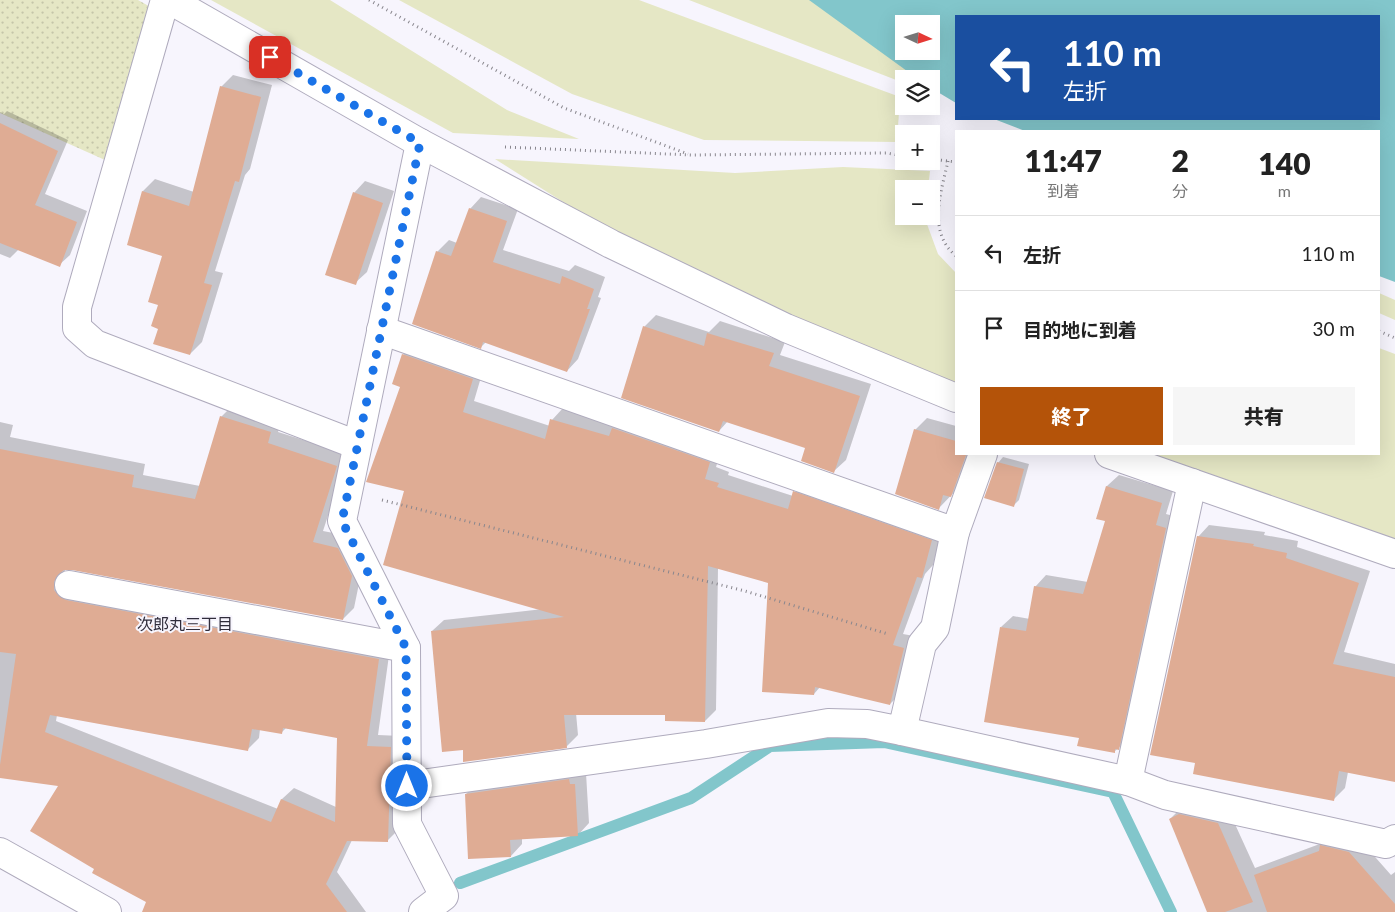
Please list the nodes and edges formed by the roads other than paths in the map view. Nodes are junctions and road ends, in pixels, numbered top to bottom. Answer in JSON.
{"nodes":[{"id":1,"x":165,"y":0,"type":"edge"},
{"id":2,"x":170,"y":0,"type":"edge"},
{"id":3,"x":420,"y":143,"type":"junction"},
{"id":4,"x":381,"y":330,"type":"junction"},
{"id":5,"x":955,"y":398,"type":"edge"},
{"id":6,"x":357,"y":445,"type":"junction"},
{"id":7,"x":983,"y":455,"type":"edge"},
{"id":8,"x":1113,"y":455,"type":"edge"},
{"id":9,"x":1192,"y":483,"type":"junction"},
{"id":10,"x":955,"y":532,"type":"junction"},
{"id":11,"x":1395,"y":554,"type":"edge"},
{"id":12,"x":69,"y":585,"type":"dead end"},
{"id":13,"x":406,"y":648,"type":"junction"},
{"id":14,"x":902,"y":731,"type":"junction"},
{"id":15,"x":1128,"y":781,"type":"junction"},
{"id":16,"x":407,"y":786,"type":"junction"},
{"id":17,"x":1395,"y":839,"type":"edge"},
{"id":18,"x":0,"y":852,"type":"edge"},
{"id":19,"x":107,"y":912,"type":"edge"},
{"id":20,"x":423,"y":912,"type":"edge"}],
"edges":[{"from":1,"to":6,"type":"street"},
{"from":2,"to":3,"type":"street"},
{"from":3,"to":4,"type":"street"},
{"from":3,"to":5,"type":"street"},
{"from":4,"to":6,"type":"street"},
{"from":4,"to":10,"type":"street"},
{"from":6,"to":13,"type":"street"},
{"from":7,"to":10,"type":"street"},
{"from":8,"to":9,"type":"street"},
{"from":9,"to":11,"type":"street"},
{"from":9,"to":15,"type":"street"},
{"from":10,"to":14,"type":"street"},
{"from":12,"to":13,"type":"street"},
{"from":13,"to":16,"type":"street"},
{"from":14,"to":15,"type":"street"},
{"from":14,"to":16,"type":"street"},
{"from":15,"to":17,"type":"street"},
{"from":16,"to":20,"type":"street"},
{"from":18,"to":19,"type":"street"}]}
